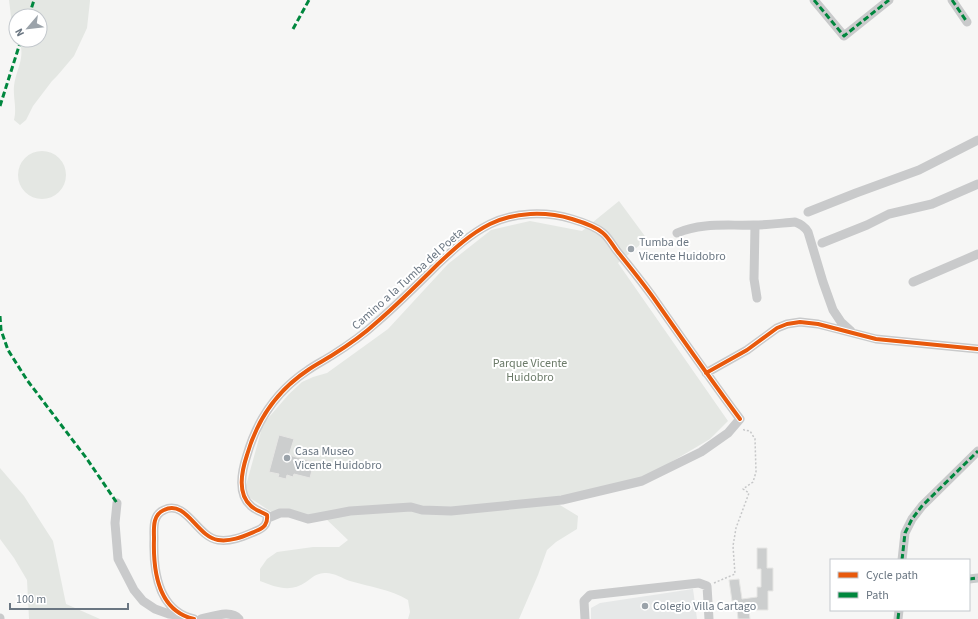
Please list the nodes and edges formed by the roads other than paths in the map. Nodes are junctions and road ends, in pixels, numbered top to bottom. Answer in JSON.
{"nodes":[{"id":1,"x":814,"y":0,"type":"edge"},
{"id":2,"x":889,"y":0,"type":"edge"},
{"id":3,"x":952,"y":0,"type":"edge"},
{"id":4,"x":968,"y":22,"type":"dead end"},
{"id":5,"x":978,"y":140,"type":"edge"},
{"id":6,"x":978,"y":184,"type":"edge"},
{"id":7,"x":808,"y":212,"type":"dead end"},
{"id":8,"x":755,"y":225,"type":"junction"},
{"id":9,"x":677,"y":233,"type":"dead end"},
{"id":10,"x":822,"y":243,"type":"dead end"},
{"id":11,"x":978,"y":254,"type":"edge"},
{"id":12,"x":913,"y":282,"type":"dead end"},
{"id":13,"x":757,"y":298,"type":"dead end"},
{"id":14,"x":856,"y":334,"type":"junction"},
{"id":15,"x":978,"y":349,"type":"edge"},
{"id":16,"x":706,"y":373,"type":"junction"},
{"id":17,"x":978,"y":451,"type":"edge"},
{"id":18,"x":117,"y":503,"type":"dead end"},
{"id":19,"x":268,"y":518,"type":"junction"},
{"id":20,"x":902,"y":559,"type":"edge"},
{"id":21,"x":183,"y":616,"type":"junction"},
{"id":22,"x":194,"y":619,"type":"edge"},
{"id":23,"x":201,"y":619,"type":"edge"},
{"id":24,"x":239,"y":619,"type":"edge"},
{"id":25,"x":585,"y":619,"type":"edge"},
{"id":26,"x":709,"y":619,"type":"edge"}],
"edges":[{"from":1,"to":2,"type":"street"},
{"from":3,"to":4,"type":"street"},
{"from":5,"to":7,"type":"street"},
{"from":6,"to":10,"type":"street"},
{"from":8,"to":9,"type":"street"},
{"from":8,"to":13,"type":"street"},
{"from":8,"to":14,"type":"street"},
{"from":11,"to":12,"type":"street"},
{"from":14,"to":15,"type":"street"},
{"from":14,"to":16,"type":"street"},
{"from":16,"to":19,"type":"street","name":"Camino a la Tumba del Poeta"},
{"from":16,"to":19,"type":"street","name":"Camino a la Tumba del Poeta"},
{"from":17,"to":20,"type":"street"},
{"from":18,"to":21,"type":"street"},
{"from":19,"to":21,"type":"street"},
{"from":21,"to":22,"type":"street"},
{"from":23,"to":24,"type":"street"},
{"from":25,"to":26,"type":"street"}]}
